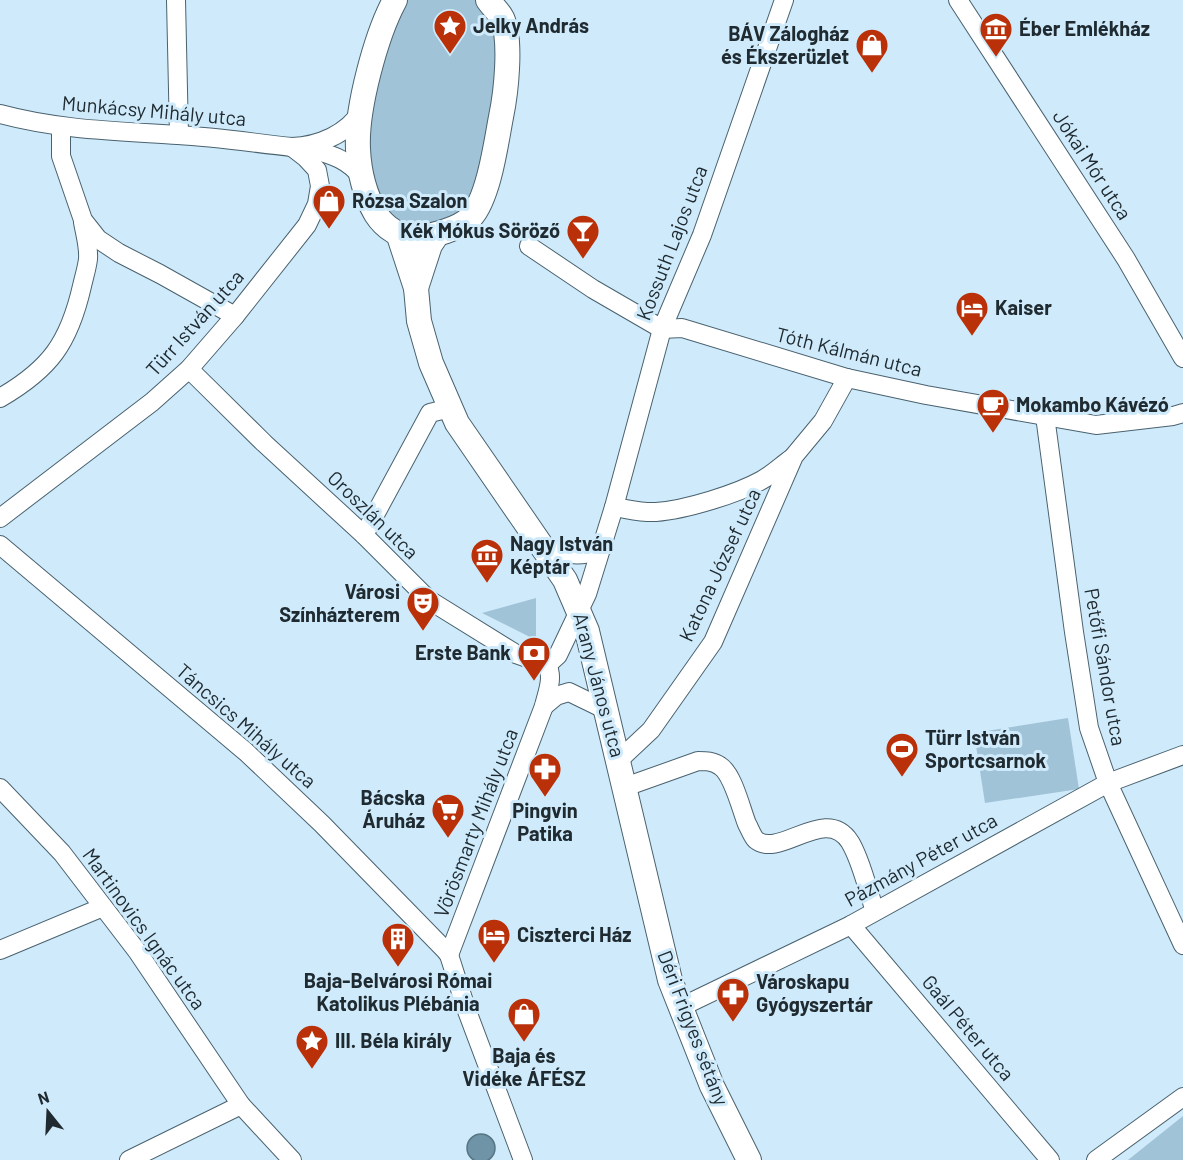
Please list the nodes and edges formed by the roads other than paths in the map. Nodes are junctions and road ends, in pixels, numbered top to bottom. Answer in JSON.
{"nodes":[{"id":1,"x":176,"y":0,"type":"edge"},
{"id":2,"x":395,"y":0,"type":"edge"},
{"id":3,"x":784,"y":0,"type":"edge"},
{"id":4,"x":958,"y":0,"type":"edge"},
{"id":5,"x":498,"y":6,"type":"edge"},
{"id":6,"x":361,"y":110,"type":"junction"},
{"id":7,"x":0,"y":114,"type":"edge"},
{"id":8,"x":61,"y":127,"type":"junction"},
{"id":9,"x":179,"y":135,"type":"junction"},
{"id":10,"x":299,"y":147,"type":"junction"},
{"id":11,"x":362,"y":178,"type":"junction"},
{"id":12,"x":83,"y":220,"type":"junction"},
{"id":13,"x":398,"y":234,"type":"junction"},
{"id":14,"x":436,"y":236,"type":"junction"},
{"id":15,"x":529,"y":246,"type":"dead end"},
{"id":16,"x":416,"y":288,"type":"junction"},
{"id":17,"x":235,"y":316,"type":"junction"},
{"id":18,"x":662,"y":329,"type":"junction"},
{"id":19,"x":1183,"y":358,"type":"edge"},
{"id":20,"x":189,"y":369,"type":"junction"},
{"id":21,"x":847,"y":378,"type":"junction"},
{"id":22,"x":0,"y":398,"type":"edge"},
{"id":23,"x":450,"y":408,"type":"junction"},
{"id":24,"x":1183,"y":413,"type":"edge"},
{"id":25,"x":1045,"y":416,"type":"junction"},
{"id":26,"x":794,"y":456,"type":"junction"},
{"id":27,"x":614,"y":507,"type":"junction"},
{"id":28,"x":0,"y":518,"type":"edge"},
{"id":29,"x":363,"y":535,"type":"junction"},
{"id":30,"x":0,"y":545,"type":"edge"},
{"id":31,"x":544,"y":546,"type":"junction"},
{"id":32,"x":600,"y":551,"type":"junction"},
{"id":33,"x":579,"y":610,"type":"junction"},
{"id":34,"x":547,"y":665,"type":"junction"},
{"id":35,"x":544,"y":706,"type":"junction"},
{"id":36,"x":606,"y":710,"type":"junction"},
{"id":37,"x":1183,"y":754,"type":"edge"},
{"id":38,"x":619,"y":760,"type":"junction"},
{"id":39,"x":1108,"y":783,"type":"junction"},
{"id":40,"x":625,"y":787,"type":"junction"},
{"id":41,"x":0,"y":788,"type":"edge"},
{"id":42,"x":103,"y":906,"type":"junction"},
{"id":43,"x":874,"y":911,"type":"junction"},
{"id":44,"x":851,"y":925,"type":"junction"},
{"id":45,"x":1183,"y":945,"type":"edge"},
{"id":46,"x":0,"y":950,"type":"edge"},
{"id":47,"x":449,"y":955,"type":"junction"},
{"id":48,"x":681,"y":1006,"type":"junction"},
{"id":49,"x":1183,"y":1097,"type":"edge"},
{"id":50,"x":241,"y":1106,"type":"junction"},
{"id":51,"x":129,"y":1160,"type":"edge"},
{"id":52,"x":292,"y":1160,"type":"edge"},
{"id":53,"x":524,"y":1160,"type":"edge"},
{"id":54,"x":749,"y":1160,"type":"edge"},
{"id":55,"x":1050,"y":1160,"type":"edge"},
{"id":56,"x":1096,"y":1160,"type":"edge"}],
"edges":[{"from":1,"to":9,"type":"street"},
{"from":2,"to":6,"type":"main road"},
{"from":3,"to":18,"type":"street","name":"Kossuth Lajos utca"},
{"from":4,"to":19,"type":"street","name":"Jókai Mór utca"},
{"from":5,"to":14,"type":"main road"},
{"from":6,"to":10,"type":"street"},
{"from":6,"to":11,"type":"main road"},
{"from":7,"to":8,"type":"street","name":"Munkácsy Mihály utca"},
{"from":8,"to":9,"type":"street","name":"Munkácsy Mihály utca"},
{"from":8,"to":12,"type":"street"},
{"from":9,"to":10,"type":"street","name":"Munkácsy Mihály utca"},
{"from":10,"to":11,"type":"street","name":"Munkácsy Mihály utca"},
{"from":10,"to":17,"type":"street","name":"Türr István utca"},
{"from":11,"to":13,"type":"main road"},
{"from":12,"to":17,"type":"street"},
{"from":12,"to":22,"type":"street"},
{"from":13,"to":14,"type":"main road"},
{"from":13,"to":16,"type":"main road","name":"Arany János utca"},
{"from":14,"to":16,"type":"main road"},
{"from":15,"to":18,"type":"street","name":"Tóth Kálmán utca"},
{"from":16,"to":23,"type":"main road","name":"Arany János utca"},
{"from":17,"to":20,"type":"street","name":"Türr István utca"},
{"from":18,"to":21,"type":"street","name":"Tóth Kálmán utca"},
{"from":18,"to":27,"type":"street","name":"Kossuth Lajos utca"},
{"from":20,"to":28,"type":"street","name":"Türr István utca"},
{"from":20,"to":29,"type":"street","name":"Oroszlán utca"},
{"from":21,"to":25,"type":"street","name":"Tóth Kálmán utca"},
{"from":21,"to":26,"type":"street","name":"Katona József utca"},
{"from":23,"to":29,"type":"street"},
{"from":23,"to":31,"type":"main road","name":"Arany János utca"},
{"from":24,"to":25,"type":"street","name":"Tóth Kálmán utca"},
{"from":25,"to":39,"type":"street","name":"Petőfi Sándor utca"},
{"from":26,"to":27,"type":"street"},
{"from":26,"to":38,"type":"street","name":"Katona József utca"},
{"from":27,"to":32,"type":"street","name":"Kossuth Lajos utca"},
{"from":29,"to":34,"type":"street","name":"Oroszlán utca"},
{"from":30,"to":47,"type":"street","name":"Táncsics Mihály utca"},
{"from":31,"to":32,"type":"street"},
{"from":31,"to":33,"type":"main road","name":"Arany János utca"},
{"from":32,"to":33,"type":"street","name":"Kossuth Lajos utca"},
{"from":33,"to":34,"type":"street"},
{"from":33,"to":36,"type":"main road","name":"Arany János utca"},
{"from":34,"to":35,"type":"street","name":"Vörösmarty Mihály utca"},
{"from":35,"to":36,"type":"street"},
{"from":35,"to":47,"type":"street","name":"Vörösmarty Mihály utca"},
{"from":36,"to":38,"type":"main road","name":"Arany János utca"},
{"from":37,"to":39,"type":"street","name":"Pázmány Péter utca"},
{"from":38,"to":40,"type":"main road","name":"Arany János utca"},
{"from":39,"to":43,"type":"street","name":"Pázmány Péter utca"},
{"from":39,"to":45,"type":"street","name":"Petőfi Sándor utca"},
{"from":40,"to":43,"type":"street"},
{"from":40,"to":48,"type":"main road","name":"Déri Frigyes sétány"},
{"from":41,"to":42,"type":"street","name":"Martinovics Ignác utca"},
{"from":42,"to":46,"type":"street"},
{"from":42,"to":50,"type":"street","name":"Martinovics Ignác utca"},
{"from":43,"to":44,"type":"street","name":"Pázmány Péter utca"},
{"from":44,"to":48,"type":"street","name":"Pázmány Péter utca"},
{"from":44,"to":55,"type":"street","name":"Gaál Péter utca"},
{"from":47,"to":53,"type":"street"},
{"from":48,"to":54,"type":"main road","name":"Déri Frigyes sétány"},
{"from":49,"to":56,"type":"street"},
{"from":50,"to":51,"type":"street"},
{"from":50,"to":52,"type":"street","name":"Martinovics Ignác utca"}]}
